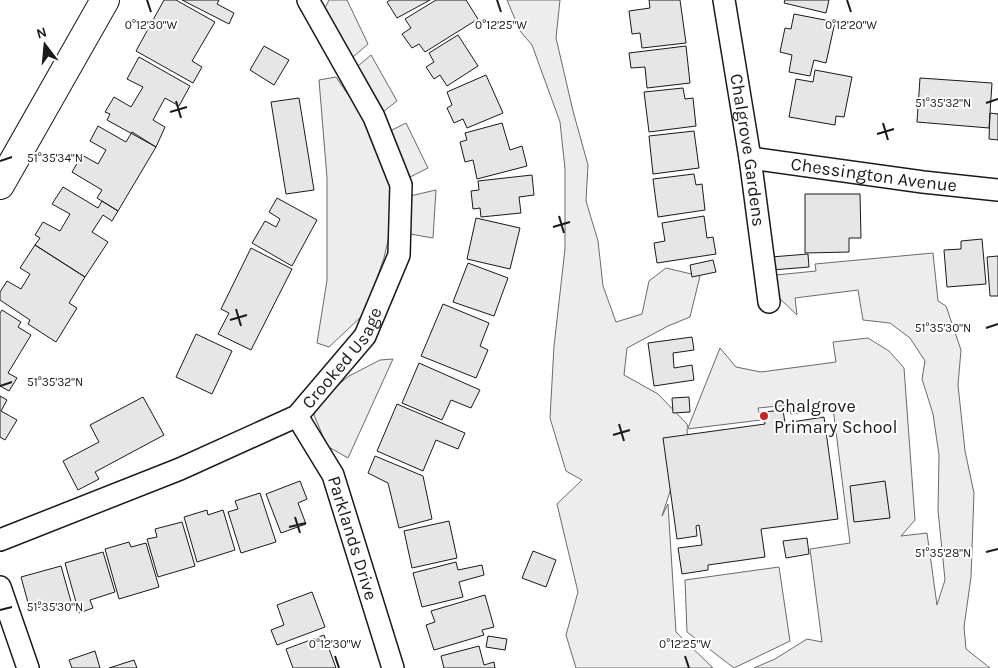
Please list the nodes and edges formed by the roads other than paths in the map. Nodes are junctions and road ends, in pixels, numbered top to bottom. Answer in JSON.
{"nodes":[{"id":1,"x":105,"y":0,"type":"edge"},
{"id":2,"x":308,"y":0,"type":"edge"},
{"id":3,"x":724,"y":0,"type":"edge"},
{"id":4,"x":750,"y":158,"type":"junction"},
{"id":5,"x":0,"y":185,"type":"edge"},
{"id":6,"x":998,"y":190,"type":"edge"},
{"id":7,"x":769,"y":302,"type":"dead end"},
{"id":8,"x":298,"y":416,"type":"junction"},
{"id":9,"x":0,"y":540,"type":"edge"},
{"id":10,"x":0,"y":586,"type":"edge"},
{"id":11,"x":28,"y":668,"type":"edge"},
{"id":12,"x":393,"y":668,"type":"edge"}],
"edges":[{"from":1,"to":5,"type":"main road"},
{"from":2,"to":8,"type":"street","name":"Crooked Usage"},
{"from":3,"to":4,"type":"street","name":"Chalgrove Gardens"},
{"from":4,"to":6,"type":"street","name":"Chessington Avenue"},
{"from":4,"to":7,"type":"street","name":"Chalgrove Gardens"},
{"from":8,"to":9,"type":"street","name":"Crooked Usage"},
{"from":8,"to":12,"type":"street","name":"Parklands Drive"},
{"from":10,"to":11,"type":"street"}]}
